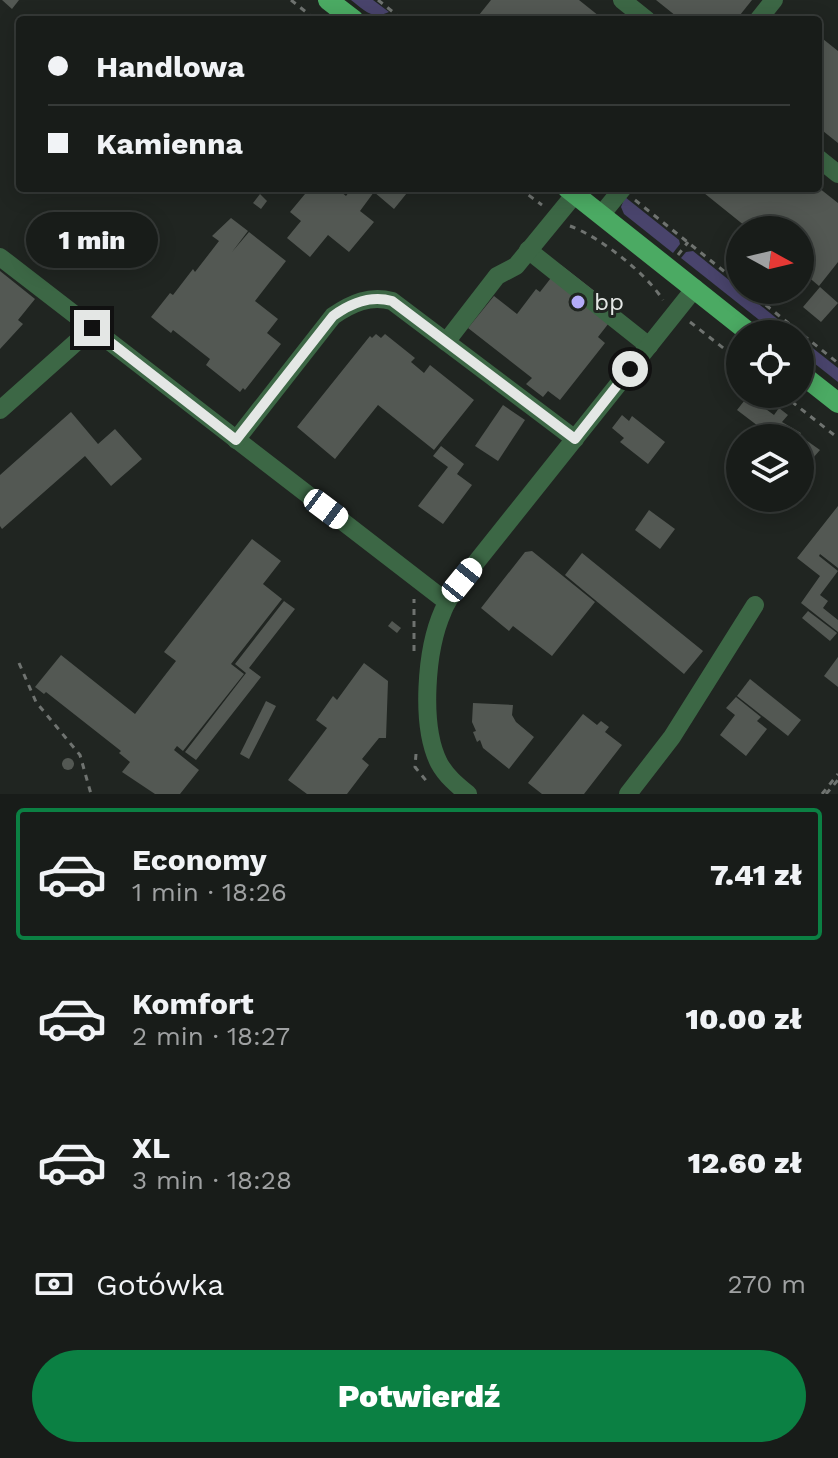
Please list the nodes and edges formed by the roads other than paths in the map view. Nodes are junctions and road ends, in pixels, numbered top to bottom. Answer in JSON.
{"nodes":[{"id":1,"x":328,"y":0,"type":"edge"},
{"id":2,"x":622,"y":0,"type":"edge"},
{"id":3,"x":774,"y":0,"type":"edge"},
{"id":4,"x":349,"y":16,"type":"edge"},
{"id":5,"x":642,"y":16,"type":"edge"},
{"id":6,"x":761,"y":16,"type":"edge"},
{"id":7,"x":822,"y":161,"type":"edge"},
{"id":8,"x":838,"y":174,"type":"edge"},
{"id":9,"x":570,"y":192,"type":"edge"},
{"id":10,"x":572,"y":192,"type":"edge"},
{"id":11,"x":620,"y":192,"type":"edge"},
{"id":12,"x":601,"y":215,"type":"junction"},
{"id":13,"x":528,"y":250,"type":"junction"},
{"id":14,"x":0,"y":257,"type":"edge"},
{"id":15,"x":695,"y":288,"type":"junction"},
{"id":16,"x":734,"y":320,"type":"edge"},
{"id":17,"x":92,"y":328,"type":"junction"},
{"id":18,"x":446,"y":342,"type":"junction"},
{"id":19,"x":649,"y":346,"type":"junction"},
{"id":20,"x":814,"y":384,"type":"edge"},
{"id":21,"x":838,"y":403,"type":"edge"},
{"id":22,"x":0,"y":410,"type":"edge"},
{"id":23,"x":575,"y":439,"type":"junction"},
{"id":24,"x":236,"y":440,"type":"junction"},
{"id":25,"x":447,"y":602,"type":"junction"},
{"id":26,"x":755,"y":605,"type":"dead end"},
{"id":27,"x":468,"y":794,"type":"edge"},
{"id":28,"x":628,"y":794,"type":"edge"}],
"edges":[{"from":1,"to":4,"type":"main road"},
{"from":2,"to":5,"type":"street"},
{"from":3,"to":6,"type":"street"},
{"from":7,"to":8,"type":"street"},
{"from":9,"to":13,"type":"street"},
{"from":10,"to":12,"type":"main road"},
{"from":11,"to":12,"type":"street"},
{"from":12,"to":15,"type":"main road"},
{"from":13,"to":18,"type":"street"},
{"from":13,"to":19,"type":"street"},
{"from":14,"to":17,"type":"street"},
{"from":15,"to":16,"type":"main road"},
{"from":15,"to":19,"type":"street"},
{"from":17,"to":22,"type":"street"},
{"from":17,"to":24,"type":"street"},
{"from":18,"to":23,"type":"street"},
{"from":18,"to":24,"type":"street"},
{"from":19,"to":23,"type":"street"},
{"from":20,"to":21,"type":"main road"},
{"from":23,"to":25,"type":"street"},
{"from":24,"to":25,"type":"street"},
{"from":25,"to":27,"type":"street"},
{"from":26,"to":28,"type":"street"}]}
